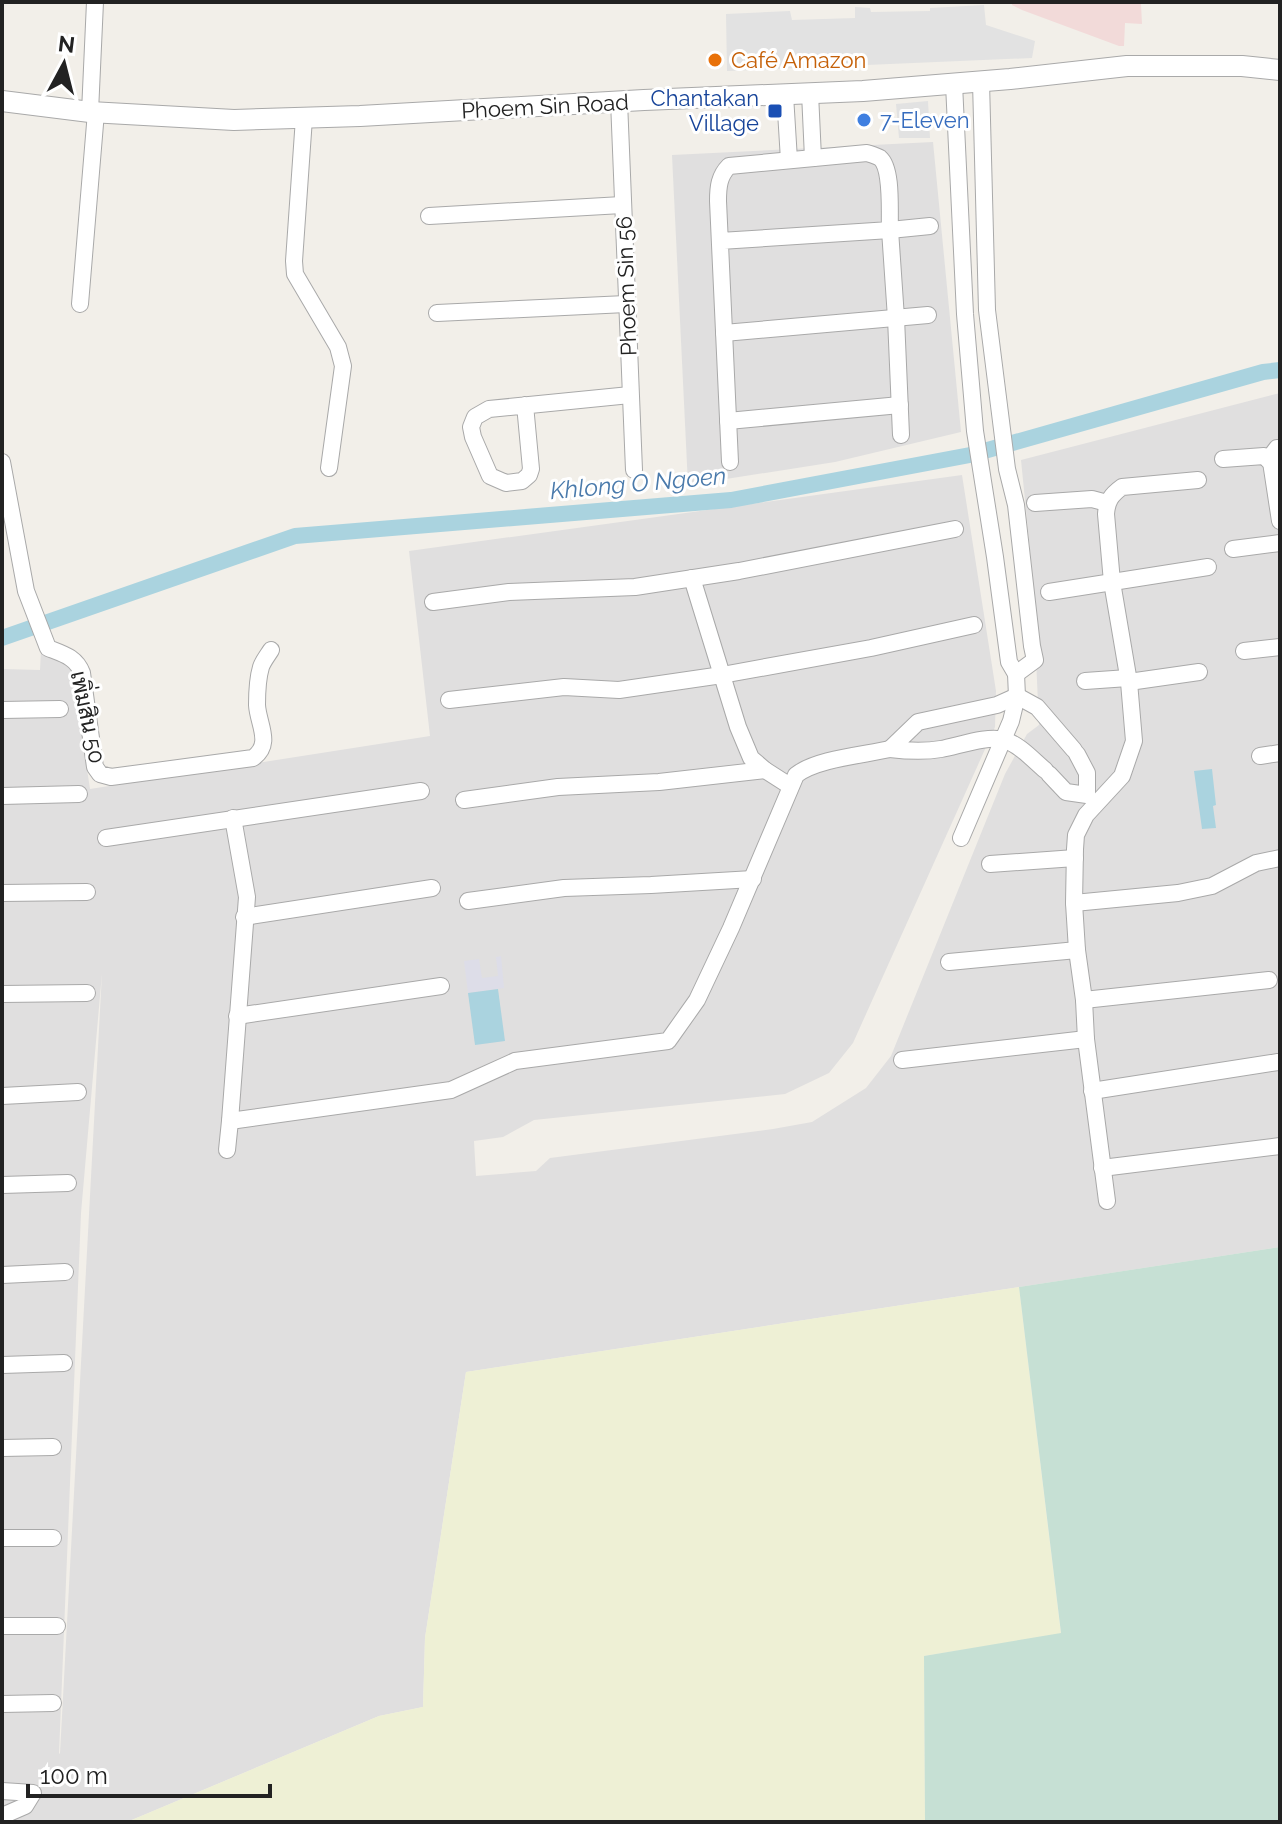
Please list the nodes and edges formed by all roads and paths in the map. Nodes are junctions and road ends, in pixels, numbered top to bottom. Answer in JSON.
{"nodes":[{"id":1,"x":95,"y":2,"type":"edge"},
{"id":2,"x":1280,"y":70,"type":"edge"},
{"id":3,"x":981,"y":82,"type":"junction"},
{"id":4,"x":954,"y":84,"type":"junction"},
{"id":5,"x":810,"y":93,"type":"junction"},
{"id":6,"x":785,"y":95,"type":"junction"},
{"id":7,"x":2,"y":101,"type":"edge"},
{"id":8,"x":619,"y":101,"type":"junction"},
{"id":9,"x":93,"y":112,"type":"junction"},
{"id":10,"x":304,"y":118,"type":"junction"},
{"id":11,"x":813,"y":158,"type":"junction"},
{"id":12,"x":789,"y":160,"type":"junction"},
{"id":13,"x":622,"y":205,"type":"junction"},
{"id":14,"x":429,"y":216,"type":"dead end"},
{"id":15,"x":930,"y":226,"type":"dead end"},
{"id":16,"x":890,"y":230,"type":"junction"},
{"id":17,"x":720,"y":241,"type":"junction"},
{"id":18,"x":80,"y":304,"type":"dead end"},
{"id":19,"x":626,"y":304,"type":"junction"},
{"id":20,"x":437,"y":313,"type":"dead end"},
{"id":21,"x":928,"y":315,"type":"dead end"},
{"id":22,"x":896,"y":318,"type":"junction"},
{"id":23,"x":724,"y":333,"type":"junction"},
{"id":24,"x":630,"y":395,"type":"junction"},
{"id":25,"x":525,"y":405,"type":"junction"},
{"id":26,"x":900,"y":405,"type":"junction"},
{"id":27,"x":728,"y":421,"type":"junction"},
{"id":28,"x":901,"y":435,"type":"dead end"},
{"id":29,"x":1274,"y":454,"type":"edge"},
{"id":30,"x":1223,"y":459,"type":"dead end"},
{"id":31,"x":2,"y":462,"type":"edge"},
{"id":32,"x":730,"y":462,"type":"dead end"},
{"id":33,"x":329,"y":468,"type":"dead end"},
{"id":34,"x":634,"y":470,"type":"dead end"},
{"id":35,"x":1198,"y":480,"type":"dead end"},
{"id":36,"x":1035,"y":503,"type":"dead end"},
{"id":37,"x":1107,"y":503,"type":"junction"},
{"id":38,"x":1280,"y":521,"type":"edge"},
{"id":39,"x":955,"y":529,"type":"dead end"},
{"id":40,"x":8,"y":531,"type":"edge"},
{"id":41,"x":1280,"y":543,"type":"edge"},
{"id":42,"x":1233,"y":549,"type":"dead end"},
{"id":43,"x":1208,"y":567,"type":"dead end"},
{"id":44,"x":692,"y":578,"type":"junction"},
{"id":45,"x":1112,"y":582,"type":"junction"},
{"id":46,"x":1049,"y":592,"type":"dead end"},
{"id":47,"x":433,"y":602,"type":"dead end"},
{"id":48,"x":974,"y":625,"type":"dead end"},
{"id":49,"x":1280,"y":647,"type":"edge"},
{"id":50,"x":271,"y":650,"type":"dead end"},
{"id":51,"x":1244,"y":651,"type":"dead end"},
{"id":52,"x":1199,"y":672,"type":"dead end"},
{"id":53,"x":1016,"y":674,"type":"junction"},
{"id":54,"x":722,"y":675,"type":"junction"},
{"id":55,"x":1129,"y":680,"type":"junction"},
{"id":56,"x":1085,"y":681,"type":"dead end"},
{"id":57,"x":1017,"y":696,"type":"junction"},
{"id":58,"x":449,"y":700,"type":"dead end"},
{"id":59,"x":60,"y":709,"type":"dead end"},
{"id":60,"x":2,"y":710,"type":"edge"},
{"id":61,"x":1003,"y":739,"type":"junction"},
{"id":62,"x":890,"y":749,"type":"junction"},
{"id":63,"x":1280,"y":753,"type":"edge"},
{"id":64,"x":1260,"y":756,"type":"dead end"},
{"id":65,"x":765,"y":770,"type":"junction"},
{"id":66,"x":790,"y":786,"type":"junction"},
{"id":67,"x":421,"y":791,"type":"dead end"},
{"id":68,"x":79,"y":794,"type":"dead end"},
{"id":69,"x":2,"y":796,"type":"edge"},
{"id":70,"x":1092,"y":799,"type":"junction"},
{"id":71,"x":464,"y":800,"type":"dead end"},
{"id":72,"x":233,"y":818,"type":"junction"},
{"id":73,"x":106,"y":838,"type":"dead end"},
{"id":74,"x":961,"y":838,"type":"dead end"},
{"id":75,"x":1075,"y":858,"type":"junction"},
{"id":76,"x":1280,"y":858,"type":"edge"},
{"id":77,"x":990,"y":864,"type":"dead end"},
{"id":78,"x":753,"y":879,"type":"junction"},
{"id":79,"x":432,"y":888,"type":"dead end"},
{"id":80,"x":87,"y":892,"type":"dead end"},
{"id":81,"x":2,"y":893,"type":"edge"},
{"id":82,"x":468,"y":901,"type":"dead end"},
{"id":83,"x":1074,"y":903,"type":"junction"},
{"id":84,"x":244,"y":917,"type":"junction"},
{"id":85,"x":1077,"y":950,"type":"junction"},
{"id":86,"x":949,"y":962,"type":"dead end"},
{"id":87,"x":1269,"y":980,"type":"dead end"},
{"id":88,"x":441,"y":986,"type":"dead end"},
{"id":89,"x":87,"y":993,"type":"dead end"},
{"id":90,"x":2,"y":994,"type":"edge"},
{"id":91,"x":1084,"y":1000,"type":"junction"},
{"id":92,"x":237,"y":1016,"type":"junction"},
{"id":93,"x":1086,"y":1039,"type":"junction"},
{"id":94,"x":902,"y":1060,"type":"dead end"},
{"id":95,"x":1278,"y":1062,"type":"dead end"},
{"id":96,"x":1092,"y":1091,"type":"junction"},
{"id":97,"x":78,"y":1092,"type":"dead end"},
{"id":98,"x":2,"y":1096,"type":"edge"},
{"id":99,"x":230,"y":1121,"type":"junction"},
{"id":100,"x":1280,"y":1146,"type":"edge"},
{"id":101,"x":227,"y":1150,"type":"dead end"},
{"id":102,"x":1102,"y":1168,"type":"junction"},
{"id":103,"x":68,"y":1183,"type":"dead end"},
{"id":104,"x":2,"y":1185,"type":"edge"},
{"id":105,"x":1107,"y":1201,"type":"dead end"},
{"id":106,"x":65,"y":1272,"type":"dead end"},
{"id":107,"x":2,"y":1275,"type":"edge"},
{"id":108,"x":64,"y":1363,"type":"dead end"},
{"id":109,"x":2,"y":1365,"type":"edge"},
{"id":110,"x":53,"y":1447,"type":"dead end"},
{"id":111,"x":2,"y":1448,"type":"edge"},
{"id":112,"x":2,"y":1538,"type":"edge"},
{"id":113,"x":53,"y":1538,"type":"dead end"},
{"id":114,"x":2,"y":1626,"type":"edge"},
{"id":115,"x":57,"y":1626,"type":"dead end"},
{"id":116,"x":53,"y":1703,"type":"dead end"},
{"id":117,"x":2,"y":1704,"type":"edge"},
{"id":118,"x":2,"y":1791,"type":"edge"},
{"id":119,"x":2,"y":1816,"type":"edge"}],
"edges":[{"from":1,"to":9,"type":"street"},
{"from":2,"to":3,"type":"street","name":"Phoem Sin Road"},
{"from":3,"to":4,"type":"street","name":"Phoem Sin Road"},
{"from":3,"to":53,"type":"street"},
{"from":4,"to":5,"type":"street","name":"Phoem Sin Road"},
{"from":4,"to":53,"type":"street"},
{"from":5,"to":6,"type":"street","name":"Phoem Sin Road"},
{"from":5,"to":11,"type":"street"},
{"from":6,"to":8,"type":"street","name":"Phoem Sin Road"},
{"from":6,"to":12,"type":"street"},
{"from":7,"to":9,"type":"street","name":"Phoem Sin Road"},
{"from":8,"to":10,"type":"street","name":"Phoem Sin Road"},
{"from":8,"to":13,"type":"street","name":"Phoem Sin 56"},
{"from":9,"to":10,"type":"street","name":"Phoem Sin Road"},
{"from":9,"to":18,"type":"street"},
{"from":10,"to":33,"type":"street"},
{"from":11,"to":12,"type":"street"},
{"from":11,"to":16,"type":"street"},
{"from":12,"to":17,"type":"street"},
{"from":13,"to":14,"type":"street"},
{"from":13,"to":19,"type":"street","name":"Phoem Sin 56"},
{"from":15,"to":16,"type":"street"},
{"from":16,"to":17,"type":"street"},
{"from":16,"to":22,"type":"street"},
{"from":17,"to":23,"type":"street"},
{"from":19,"to":20,"type":"street"},
{"from":19,"to":24,"type":"street","name":"Phoem Sin 56"},
{"from":21,"to":22,"type":"street"},
{"from":22,"to":23,"type":"street"},
{"from":22,"to":26,"type":"street"},
{"from":23,"to":27,"type":"street"},
{"from":24,"to":25,"type":"street"},
{"from":24,"to":34,"type":"street","name":"Phoem Sin 56"},
{"from":25,"to":25,"type":"street"},
{"from":26,"to":27,"type":"street"},
{"from":26,"to":28,"type":"street"},
{"from":27,"to":32,"type":"street"},
{"from":29,"to":30,"type":"street"},
{"from":29,"to":38,"type":"street"},
{"from":31,"to":40,"type":"street","name":"เพิ่มสิน 50"},
{"from":35,"to":37,"type":"street"},
{"from":36,"to":37,"type":"street"},
{"from":37,"to":45,"type":"street"},
{"from":39,"to":44,"type":"street"},
{"from":40,"to":50,"type":"street","name":"เพิ่มสิน 50"},
{"from":41,"to":42,"type":"street"},
{"from":43,"to":45,"type":"street"},
{"from":44,"to":47,"type":"street"},
{"from":44,"to":54,"type":"street"},
{"from":45,"to":46,"type":"street"},
{"from":45,"to":55,"type":"street"},
{"from":48,"to":54,"type":"street"},
{"from":49,"to":51,"type":"street"},
{"from":52,"to":55,"type":"street"},
{"from":53,"to":57,"type":"street"},
{"from":54,"to":58,"type":"street"},
{"from":54,"to":65,"type":"street"},
{"from":55,"to":56,"type":"street"},
{"from":55,"to":70,"type":"street"},
{"from":57,"to":61,"type":"street"},
{"from":57,"to":62,"type":"street"},
{"from":57,"to":70,"type":"street"},
{"from":59,"to":60,"type":"street"},
{"from":61,"to":62,"type":"street"},
{"from":61,"to":70,"type":"street"},
{"from":61,"to":74,"type":"street"},
{"from":62,"to":66,"type":"street"},
{"from":63,"to":64,"type":"street"},
{"from":65,"to":66,"type":"street"},
{"from":65,"to":71,"type":"street"},
{"from":66,"to":78,"type":"street"},
{"from":67,"to":72,"type":"street"},
{"from":68,"to":69,"type":"street"},
{"from":70,"to":75,"type":"street"},
{"from":72,"to":73,"type":"street"},
{"from":72,"to":84,"type":"street"},
{"from":75,"to":77,"type":"street"},
{"from":75,"to":83,"type":"street"},
{"from":76,"to":83,"type":"street"},
{"from":78,"to":82,"type":"street"},
{"from":78,"to":99,"type":"street"},
{"from":79,"to":84,"type":"street"},
{"from":80,"to":81,"type":"street"},
{"from":83,"to":85,"type":"street"},
{"from":84,"to":92,"type":"street"},
{"from":85,"to":86,"type":"street"},
{"from":85,"to":91,"type":"street"},
{"from":87,"to":91,"type":"street"},
{"from":88,"to":92,"type":"street"},
{"from":89,"to":90,"type":"street"},
{"from":91,"to":93,"type":"street"},
{"from":92,"to":99,"type":"street"},
{"from":93,"to":94,"type":"street"},
{"from":93,"to":96,"type":"street"},
{"from":95,"to":96,"type":"street"},
{"from":96,"to":102,"type":"street"},
{"from":97,"to":98,"type":"street"},
{"from":99,"to":101,"type":"street"},
{"from":100,"to":102,"type":"street"},
{"from":102,"to":105,"type":"street"},
{"from":103,"to":104,"type":"street"},
{"from":106,"to":107,"type":"street"},
{"from":108,"to":109,"type":"street"},
{"from":110,"to":111,"type":"street"},
{"from":112,"to":113,"type":"street"},
{"from":114,"to":115,"type":"street"},
{"from":116,"to":117,"type":"street"},
{"from":118,"to":119,"type":"street"}]}
